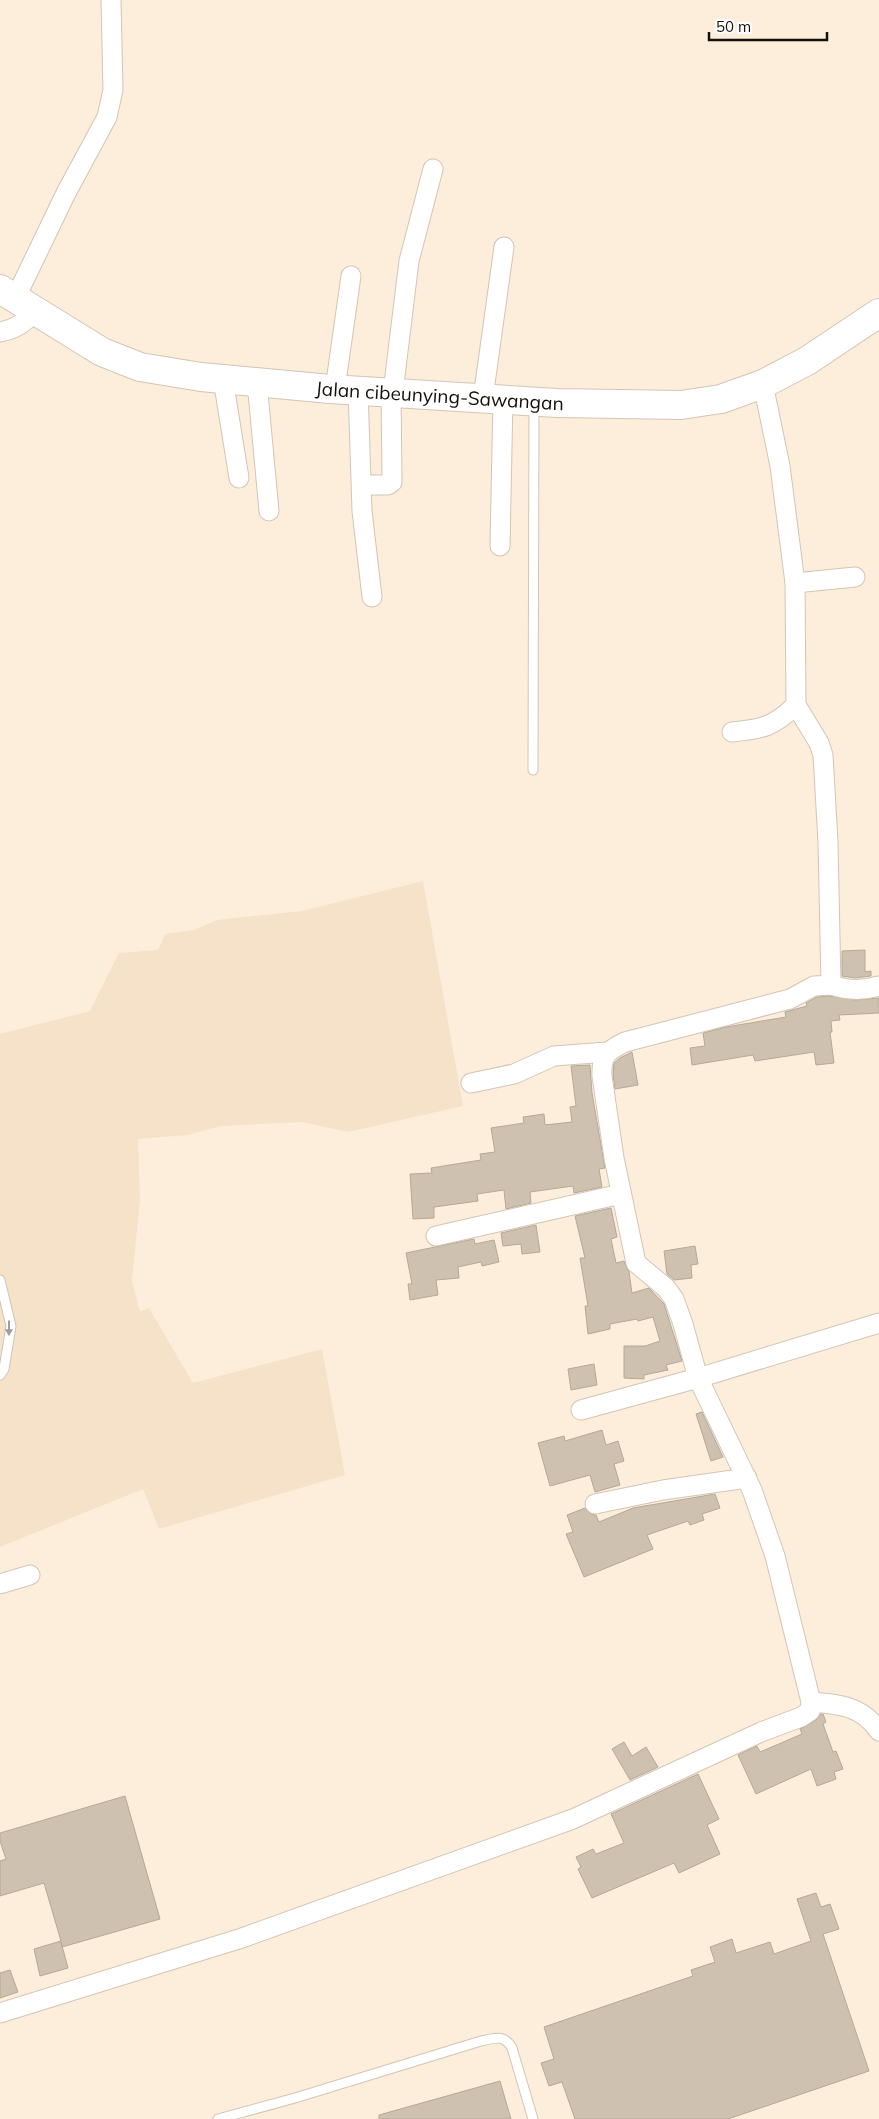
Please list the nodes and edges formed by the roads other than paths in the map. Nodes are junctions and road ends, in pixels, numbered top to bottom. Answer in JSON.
{"nodes":[{"id":1,"x":111,"y":0,"type":"edge"},
{"id":2,"x":433,"y":169,"type":"dead end"},
{"id":3,"x":504,"y":247,"type":"dead end"},
{"id":4,"x":352,"y":276,"type":"dead end"},
{"id":5,"x":17,"y":300,"type":"edge"},
{"id":6,"x":879,"y":313,"type":"edge"},
{"id":7,"x":0,"y":332,"type":"edge"},
{"id":8,"x":223,"y":379,"type":"junction"},
{"id":9,"x":257,"y":382,"type":"junction"},
{"id":10,"x":763,"y":384,"type":"junction"},
{"id":11,"x":346,"y":390,"type":"junction"},
{"id":12,"x":392,"y":392,"type":"junction"},
{"id":13,"x":493,"y":399,"type":"junction"},
{"id":14,"x":534,"y":402,"type":"junction"},
{"id":15,"x":239,"y":478,"type":"dead end"},
{"id":16,"x":362,"y":485,"type":"junction"},
{"id":17,"x":269,"y":511,"type":"dead end"},
{"id":18,"x":500,"y":546,"type":"dead end"},
{"id":19,"x":856,"y":576,"type":"dead end"},
{"id":20,"x":795,"y":583,"type":"junction"},
{"id":21,"x":372,"y":597,"type":"dead end"},
{"id":22,"x":796,"y":705,"type":"junction"},
{"id":23,"x":732,"y":732,"type":"dead end"},
{"id":24,"x":533,"y":770,"type":"dead end"},
{"id":25,"x":831,"y":985,"type":"junction"},
{"id":26,"x":878,"y":986,"type":"edge"},
{"id":27,"x":607,"y":1052,"type":"junction"},
{"id":28,"x":471,"y":1083,"type":"dead end"},
{"id":29,"x":621,"y":1194,"type":"junction"},
{"id":30,"x":436,"y":1236,"type":"dead end"},
{"id":31,"x":0,"y":1280,"type":"edge"},
{"id":32,"x":879,"y":1324,"type":"edge"},
{"id":33,"x":0,"y":1375,"type":"edge"},
{"id":34,"x":698,"y":1378,"type":"junction"},
{"id":35,"x":581,"y":1410,"type":"dead end"},
{"id":36,"x":747,"y":1478,"type":"junction"},
{"id":37,"x":595,"y":1504,"type":"dead end"},
{"id":38,"x":30,"y":1575,"type":"dead end"},
{"id":39,"x":0,"y":1584,"type":"edge"},
{"id":40,"x":811,"y":1702,"type":"junction"},
{"id":41,"x":879,"y":1732,"type":"edge"},
{"id":42,"x":0,"y":2013,"type":"edge"},
{"id":43,"x":218,"y":2119,"type":"edge"},
{"id":44,"x":532,"y":2119,"type":"edge"}],
"edges":[{"from":1,"to":5,"type":"street"},
{"from":2,"to":12,"type":"street"},
{"from":3,"to":13,"type":"street"},
{"from":4,"to":11,"type":"street"},
{"from":5,"to":7,"type":"street"},
{"from":5,"to":8,"type":"main road","name":"Jalan cibeunying-Sawangan"},
{"from":6,"to":10,"type":"main road","name":"Jalan cibeunying-Sawangan"},
{"from":8,"to":9,"type":"main road","name":"Jalan cibeunying-Sawangan"},
{"from":8,"to":15,"type":"street"},
{"from":9,"to":11,"type":"main road","name":"Jalan cibeunying-Sawangan"},
{"from":9,"to":17,"type":"street"},
{"from":10,"to":14,"type":"main road","name":"Jalan cibeunying-Sawangan"},
{"from":10,"to":20,"type":"street"},
{"from":11,"to":12,"type":"main road","name":"Jalan cibeunying-Sawangan"},
{"from":11,"to":16,"type":"street"},
{"from":12,"to":13,"type":"main road","name":"Jalan cibeunying-Sawangan"},
{"from":12,"to":16,"type":"street"},
{"from":13,"to":14,"type":"main road","name":"Jalan cibeunying-Sawangan"},
{"from":13,"to":18,"type":"street"},
{"from":14,"to":24,"type":"lane"},
{"from":16,"to":21,"type":"street"},
{"from":19,"to":20,"type":"street"},
{"from":20,"to":22,"type":"street"},
{"from":22,"to":23,"type":"street"},
{"from":22,"to":25,"type":"street"},
{"from":25,"to":26,"type":"street"},
{"from":25,"to":27,"type":"street"},
{"from":27,"to":28,"type":"street"},
{"from":27,"to":29,"type":"street"},
{"from":29,"to":30,"type":"street"},
{"from":29,"to":34,"type":"street"},
{"from":31,"to":33,"type":"lane","one_way":true},
{"from":32,"to":34,"type":"street"},
{"from":34,"to":35,"type":"street"},
{"from":34,"to":36,"type":"street"},
{"from":36,"to":37,"type":"street"},
{"from":36,"to":40,"type":"street"},
{"from":38,"to":39,"type":"street"},
{"from":40,"to":41,"type":"street"},
{"from":40,"to":42,"type":"street"},
{"from":43,"to":44,"type":"lane"}]}
